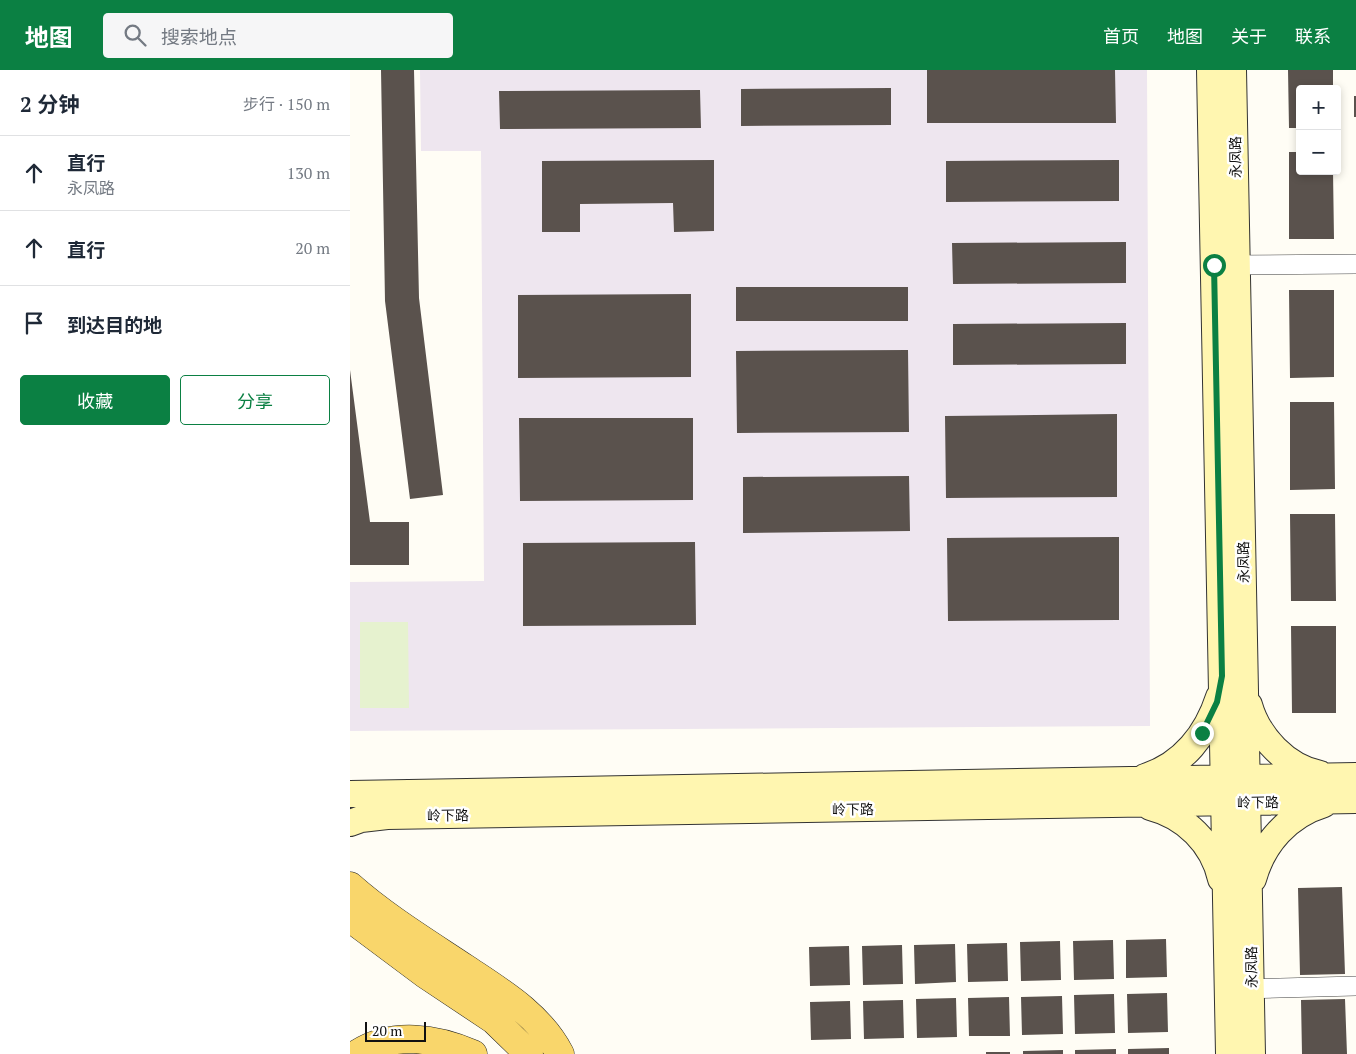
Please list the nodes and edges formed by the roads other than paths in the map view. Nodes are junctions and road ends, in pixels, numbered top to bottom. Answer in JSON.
{"nodes":[{"id":1,"x":1210,"y":70,"type":"edge"},
{"id":2,"x":1234,"y":70,"type":"edge"},
{"id":3,"x":1356,"y":264,"type":"edge"},
{"id":4,"x":1226,"y":265,"type":"junction"},
{"id":5,"x":1222,"y":676,"type":"junction"},
{"id":6,"x":1246,"y":687,"type":"junction"},
{"id":7,"x":1348,"y":788,"type":"edge"},
{"id":8,"x":1236,"y":790,"type":"junction"},
{"id":9,"x":1129,"y":792,"type":"junction"},
{"id":10,"x":350,"y":794,"type":"edge"},
{"id":11,"x":350,"y":823,"type":"edge"},
{"id":12,"x":350,"y":886,"type":"edge"},
{"id":13,"x":1238,"y":902,"type":"junction"},
{"id":14,"x":350,"y":918,"type":"edge"},
{"id":15,"x":1356,"y":986,"type":"edge"},
{"id":16,"x":1239,"y":989,"type":"junction"},
{"id":17,"x":357,"y":1054,"type":"edge"},
{"id":18,"x":473,"y":1054,"type":"edge"},
{"id":19,"x":530,"y":1054,"type":"edge"},
{"id":20,"x":560,"y":1054,"type":"edge"},
{"id":21,"x":1229,"y":1054,"type":"edge"},
{"id":22,"x":1252,"y":1054,"type":"edge"}],
"edges":[{"from":1,"to":4,"type":"street","name":"永凤路"},
{"from":2,"to":4,"type":"street","name":"永凤路"},
{"from":3,"to":4,"type":"street"},
{"from":4,"to":5,"type":"street","name":"永凤路"},
{"from":4,"to":6,"type":"street","name":"永凤路"},
{"from":5,"to":8,"type":"street","name":"永凤路"},
{"from":5,"to":9,"type":"street"},
{"from":6,"to":7,"type":"street"},
{"from":6,"to":8,"type":"street","name":"永凤路"},
{"from":7,"to":8,"type":"street","name":"岭下路"},
{"from":7,"to":13,"type":"street"},
{"from":8,"to":9,"type":"street","name":"岭下路"},
{"from":8,"to":13,"type":"street","name":"永凤路"},
{"from":9,"to":10,"type":"street","name":"岭下路"},
{"from":9,"to":11,"type":"street","name":"岭下路"},
{"from":9,"to":13,"type":"street"},
{"from":12,"to":20,"type":"main road"},
{"from":13,"to":16,"type":"street","name":"永凤路"},
{"from":14,"to":19,"type":"main road"},
{"from":15,"to":16,"type":"street"},
{"from":16,"to":21,"type":"street","name":"永凤路"},
{"from":16,"to":22,"type":"street","name":"永凤路"},
{"from":17,"to":18,"type":"main road"}]}
